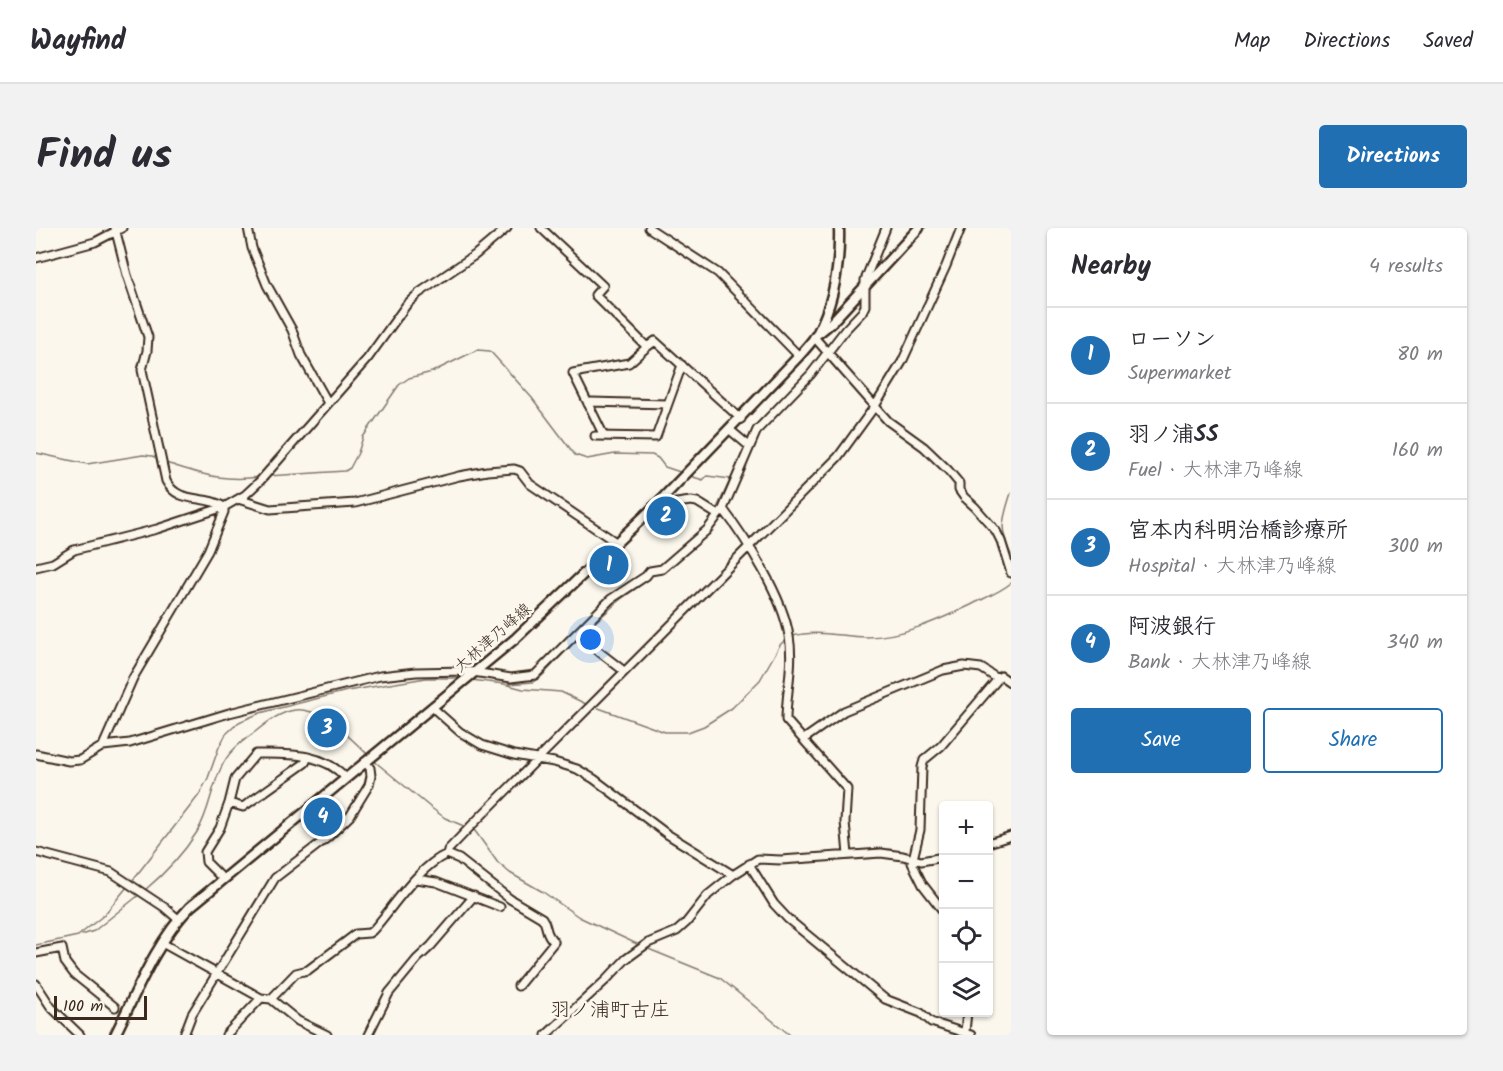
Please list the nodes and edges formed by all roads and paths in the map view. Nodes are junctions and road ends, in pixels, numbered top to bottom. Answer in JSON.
{"nodes":[{"id":1,"x":248,"y":228,"type":"edge"},
{"id":2,"x":507,"y":228,"type":"edge"},
{"id":3,"x":541,"y":228,"type":"edge"},
{"id":4,"x":649,"y":228,"type":"edge"},
{"id":5,"x":840,"y":228,"type":"edge"},
{"id":6,"x":886,"y":228,"type":"edge"},
{"id":7,"x":919,"y":228,"type":"edge"},
{"id":8,"x":961,"y":228,"type":"edge"},
{"id":9,"x":117,"y":229,"type":"edge"},
{"id":10,"x":36,"y":258,"type":"edge"},
{"id":11,"x":864,"y":288,"type":"junction"},
{"id":12,"x":815,"y":336,"type":"junction"},
{"id":13,"x":647,"y":347,"type":"junction"},
{"id":14,"x":827,"y":350,"type":"junction"},
{"id":15,"x":799,"y":356,"type":"junction"},
{"id":16,"x":682,"y":365,"type":"junction"},
{"id":17,"x":328,"y":403,"type":"junction"},
{"id":18,"x":588,"y":404,"type":"junction"},
{"id":19,"x":667,"y":404,"type":"junction"},
{"id":20,"x":875,"y":406,"type":"junction"},
{"id":21,"x":741,"y":419,"type":"junction"},
{"id":22,"x":730,"y":430,"type":"junction"},
{"id":23,"x":595,"y":436,"type":"dead end"},
{"id":24,"x":604,"y":436,"type":"junction"},
{"id":25,"x":749,"y":446,"type":"junction"},
{"id":26,"x":238,"y":499,"type":"junction"},
{"id":27,"x":655,"y":506,"type":"junction"},
{"id":28,"x":224,"y":507,"type":"junction"},
{"id":29,"x":721,"y":512,"type":"junction"},
{"id":30,"x":617,"y":543,"type":"junction"},
{"id":31,"x":748,"y":547,"type":"junction"},
{"id":32,"x":36,"y":567,"type":"edge"},
{"id":33,"x":1011,"y":573,"type":"edge"},
{"id":34,"x":578,"y":636,"type":"junction"},
{"id":35,"x":624,"y":671,"type":"junction"},
{"id":36,"x":472,"y":674,"type":"junction"},
{"id":37,"x":998,"y":679,"type":"junction"},
{"id":38,"x":1011,"y":683,"type":"edge"},
{"id":39,"x":432,"y":707,"type":"junction"},
{"id":40,"x":804,"y":739,"type":"junction"},
{"id":41,"x":103,"y":746,"type":"junction"},
{"id":42,"x":36,"y":754,"type":"edge"},
{"id":43,"x":308,"y":757,"type":"junction"},
{"id":44,"x":369,"y":760,"type":"junction"},
{"id":45,"x":536,"y":760,"type":"junction"},
{"id":46,"x":346,"y":778,"type":"junction"},
{"id":47,"x":229,"y":803,"type":"junction"},
{"id":48,"x":1011,"y":836,"type":"edge"},
{"id":49,"x":993,"y":841,"type":"edge"},
{"id":50,"x":36,"y":852,"type":"edge"},
{"id":51,"x":447,"y":854,"type":"junction"},
{"id":52,"x":848,"y":855,"type":"junction"},
{"id":53,"x":939,"y":858,"type":"edge"},
{"id":54,"x":913,"y":859,"type":"junction"},
{"id":55,"x":748,"y":864,"type":"junction"},
{"id":56,"x":733,"y":874,"type":"junction"},
{"id":57,"x":223,"y":879,"type":"junction"},
{"id":58,"x":416,"y":879,"type":"junction"},
{"id":59,"x":474,"y":896,"type":"junction"},
{"id":60,"x":500,"y":907,"type":"dead end"},
{"id":61,"x":942,"y":909,"type":"edge"},
{"id":62,"x":178,"y":920,"type":"junction"},
{"id":63,"x":162,"y":943,"type":"junction"},
{"id":64,"x":36,"y":953,"type":"edge"},
{"id":65,"x":216,"y":974,"type":"junction"},
{"id":66,"x":36,"y":984,"type":"edge"},
{"id":67,"x":519,"y":986,"type":"dead end"},
{"id":68,"x":261,"y":998,"type":"junction"},
{"id":69,"x":271,"y":999,"type":"junction"},
{"id":70,"x":115,"y":1007,"type":"dead end"},
{"id":71,"x":967,"y":1017,"type":"edge"},
{"id":72,"x":968,"y":1033,"type":"edge"},
{"id":73,"x":80,"y":1035,"type":"edge"},
{"id":74,"x":115,"y":1035,"type":"edge"},
{"id":75,"x":184,"y":1035,"type":"edge"},
{"id":76,"x":226,"y":1035,"type":"edge"},
{"id":77,"x":327,"y":1035,"type":"edge"},
{"id":78,"x":368,"y":1035,"type":"edge"},
{"id":79,"x":546,"y":1035,"type":"edge"}],
"edges":[{"from":1,"to":17,"type":"street"},
{"from":2,"to":17,"type":"street"},
{"from":3,"to":13,"type":"street"},
{"from":4,"to":15,"type":"street"},
{"from":5,"to":12,"type":"main road","name":"大林津乃峰線"},
{"from":6,"to":11,"type":"street"},
{"from":7,"to":11,"type":"main road"},
{"from":8,"to":20,"type":"street"},
{"from":9,"to":10,"type":"street"},
{"from":9,"to":28,"type":"street"},
{"from":11,"to":12,"type":"main road"},
{"from":11,"to":14,"type":"street"},
{"from":12,"to":14,"type":"street"},
{"from":12,"to":15,"type":"main road","name":"大林津乃峰線"},
{"from":13,"to":16,"type":"street"},
{"from":13,"to":18,"type":"street"},
{"from":14,"to":20,"type":"street"},
{"from":14,"to":25,"type":"street"},
{"from":15,"to":21,"type":"main road","name":"大林津乃峰線"},
{"from":16,"to":19,"type":"street"},
{"from":16,"to":21,"type":"street"},
{"from":17,"to":26,"type":"street"},
{"from":18,"to":19,"type":"street"},
{"from":18,"to":24,"type":"street"},
{"from":19,"to":24,"type":"street"},
{"from":20,"to":31,"type":"street"},
{"from":20,"to":33,"type":"street"},
{"from":21,"to":22,"type":"main road","name":"大林津乃峰線"},
{"from":22,"to":25,"type":"street"},
{"from":22,"to":27,"type":"main road","name":"大林津乃峰線"},
{"from":23,"to":24,"type":"street"},
{"from":25,"to":29,"type":"street"},
{"from":26,"to":28,"type":"street"},
{"from":26,"to":30,"type":"street"},
{"from":27,"to":29,"type":"street"},
{"from":27,"to":30,"type":"main road","name":"大林津乃峰線"},
{"from":28,"to":32,"type":"street"},
{"from":28,"to":41,"type":"street"},
{"from":29,"to":31,"type":"street"},
{"from":29,"to":34,"type":"street"},
{"from":30,"to":36,"type":"main road","name":"大林津乃峰線"},
{"from":31,"to":35,"type":"street"},
{"from":31,"to":40,"type":"street"},
{"from":34,"to":35,"type":"street"},
{"from":34,"to":36,"type":"street"},
{"from":35,"to":45,"type":"street"},
{"from":36,"to":39,"type":"main road","name":"大林津乃峰線"},
{"from":36,"to":41,"type":"street"},
{"from":37,"to":38,"type":"street"},
{"from":37,"to":40,"type":"street"},
{"from":37,"to":54,"type":"street"},
{"from":39,"to":44,"type":"main road","name":"大林津乃峰線"},
{"from":39,"to":45,"type":"street"},
{"from":40,"to":52,"type":"street"},
{"from":41,"to":42,"type":"street"},
{"from":43,"to":46,"type":"street"},
{"from":43,"to":47,"type":"street"},
{"from":43,"to":47,"type":"street"},
{"from":44,"to":46,"type":"main road","name":"大林津乃峰線"},
{"from":44,"to":65,"type":"street"},
{"from":45,"to":51,"type":"street"},
{"from":45,"to":56,"type":"street"},
{"from":46,"to":57,"type":"main road","name":"大林津乃峰線"},
{"from":47,"to":57,"type":"street"},
{"from":48,"to":49,"type":"street"},
{"from":50,"to":62,"type":"street"},
{"from":51,"to":58,"type":"street"},
{"from":51,"to":67,"type":"street"},
{"from":52,"to":54,"type":"street"},
{"from":52,"to":55,"type":"street"},
{"from":53,"to":54,"type":"street"},
{"from":54,"to":61,"type":"street"},
{"from":55,"to":56,"type":"street"},
{"from":55,"to":72,"type":"street"},
{"from":56,"to":79,"type":"street"},
{"from":57,"to":62,"type":"main road","name":"大林津乃峰線"},
{"from":58,"to":59,"type":"street"},
{"from":58,"to":69,"type":"street"},
{"from":59,"to":60,"type":"street"},
{"from":59,"to":78,"type":"street"},
{"from":62,"to":63,"type":"main road","name":"大林津乃峰線"},
{"from":63,"to":65,"type":"street"},
{"from":63,"to":74,"type":"main road","name":"大林津乃峰線"},
{"from":64,"to":70,"type":"street"},
{"from":65,"to":68,"type":"street"},
{"from":65,"to":75,"type":"street"},
{"from":66,"to":73,"type":"street"},
{"from":68,"to":69,"type":"street"},
{"from":68,"to":76,"type":"street"},
{"from":69,"to":77,"type":"street"},
{"from":71,"to":72,"type":"street"}]}
